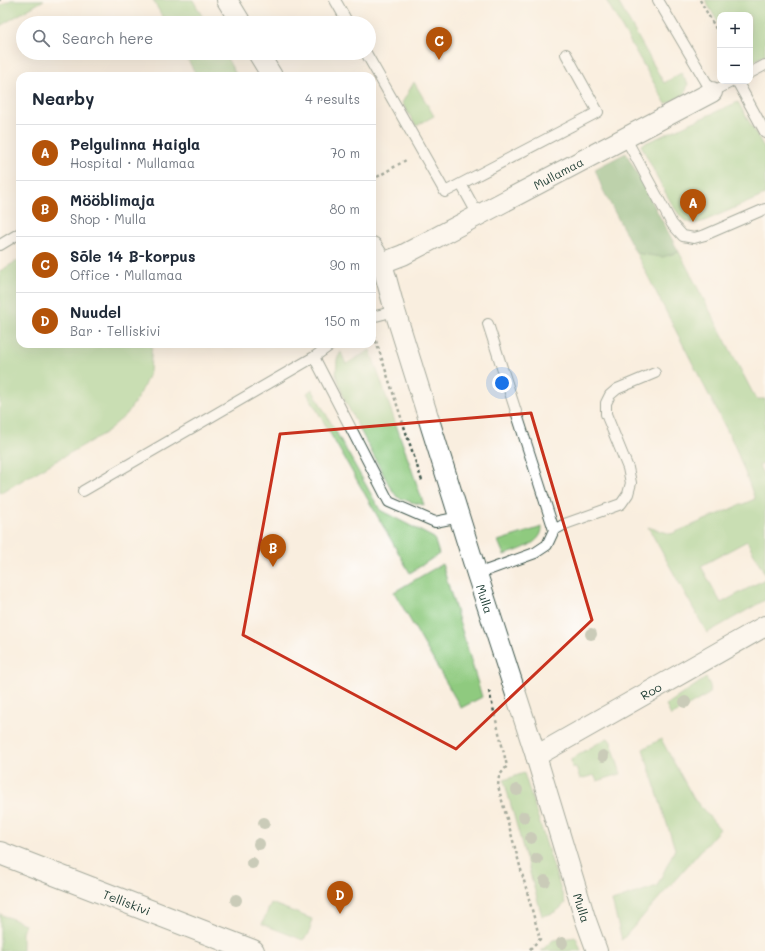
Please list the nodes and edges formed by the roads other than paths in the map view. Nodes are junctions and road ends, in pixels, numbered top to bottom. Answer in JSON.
{"nodes":[{"id":1,"x":227,"y":0,"type":"edge"},
{"id":2,"x":335,"y":0,"type":"edge"},
{"id":3,"x":658,"y":0,"type":"edge"},
{"id":4,"x":237,"y":16,"type":"edge"},
{"id":5,"x":344,"y":16,"type":"edge"},
{"id":6,"x":566,"y":54,"type":"dead end"},
{"id":7,"x":262,"y":60,"type":"edge"},
{"id":8,"x":370,"y":60,"type":"edge"},
{"id":9,"x":765,"y":65,"type":"edge"},
{"id":10,"x":753,"y":71,"type":"edge"},
{"id":11,"x":270,"y":72,"type":"edge"},
{"id":12,"x":727,"y":84,"type":"edge"},
{"id":13,"x":738,"y":84,"type":"edge"},
{"id":14,"x":712,"y":92,"type":"junction"},
{"id":15,"x":765,"y":132,"type":"edge"},
{"id":16,"x":626,"y":137,"type":"junction"},
{"id":17,"x":461,"y":184,"type":"junction"},
{"id":18,"x":765,"y":209,"type":"edge"},
{"id":19,"x":478,"y":215,"type":"junction"},
{"id":20,"x":16,"y":235,"type":"edge"},
{"id":21,"x":0,"y":245,"type":"edge"},
{"id":22,"x":377,"y":255,"type":"edge"},
{"id":23,"x":395,"y":311,"type":"junction"},
{"id":24,"x":376,"y":316,"type":"edge"},
{"id":25,"x":488,"y":324,"type":"dead end"},
{"id":26,"x":326,"y":348,"type":"edge"},
{"id":27,"x":314,"y":356,"type":"junction"},
{"id":28,"x":655,"y":373,"type":"dead end"},
{"id":29,"x":83,"y":491,"type":"dead end"},
{"id":30,"x":460,"y":517,"type":"junction"},
{"id":31,"x":554,"y":530,"type":"junction"},
{"id":32,"x":477,"y":574,"type":"junction"},
{"id":33,"x":765,"y":626,"type":"edge"},
{"id":34,"x":536,"y":756,"type":"junction"},
{"id":35,"x":0,"y":853,"type":"edge"},
{"id":36,"x":253,"y":951,"type":"edge"},
{"id":37,"x":597,"y":951,"type":"edge"}],
"edges":[{"from":1,"to":4,"type":"street"},
{"from":2,"to":5,"type":"lane"},
{"from":3,"to":14,"type":"lane"},
{"from":6,"to":17,"type":"lane"},
{"from":7,"to":11,"type":"street"},
{"from":8,"to":17,"type":"lane"},
{"from":9,"to":10,"type":"lane"},
{"from":12,"to":14,"type":"lane","name":"Mullamaa"},
{"from":13,"to":15,"type":"lane"},
{"from":14,"to":16,"type":"street","name":"Mullamaa"},
{"from":16,"to":18,"type":"lane"},
{"from":16,"to":19,"type":"street","name":"Mullamaa"},
{"from":17,"to":19,"type":"lane"},
{"from":19,"to":22,"type":"street","name":"Mullamaa"},
{"from":20,"to":21,"type":"lane"},
{"from":22,"to":23,"type":"street","name":"Mulla"},
{"from":23,"to":24,"type":"lane"},
{"from":23,"to":30,"type":"street","name":"Mulla"},
{"from":25,"to":31,"type":"lane"},
{"from":26,"to":27,"type":"lane"},
{"from":27,"to":29,"type":"lane"},
{"from":27,"to":30,"type":"lane"},
{"from":28,"to":31,"type":"lane"},
{"from":30,"to":32,"type":"street","name":"Mulla"},
{"from":31,"to":32,"type":"lane"},
{"from":32,"to":34,"type":"street","name":"Mulla"},
{"from":33,"to":34,"type":"street","name":"Roo"},
{"from":34,"to":37,"type":"street","name":"Mulla"},
{"from":35,"to":36,"type":"street","name":"Telliskivi"}]}
